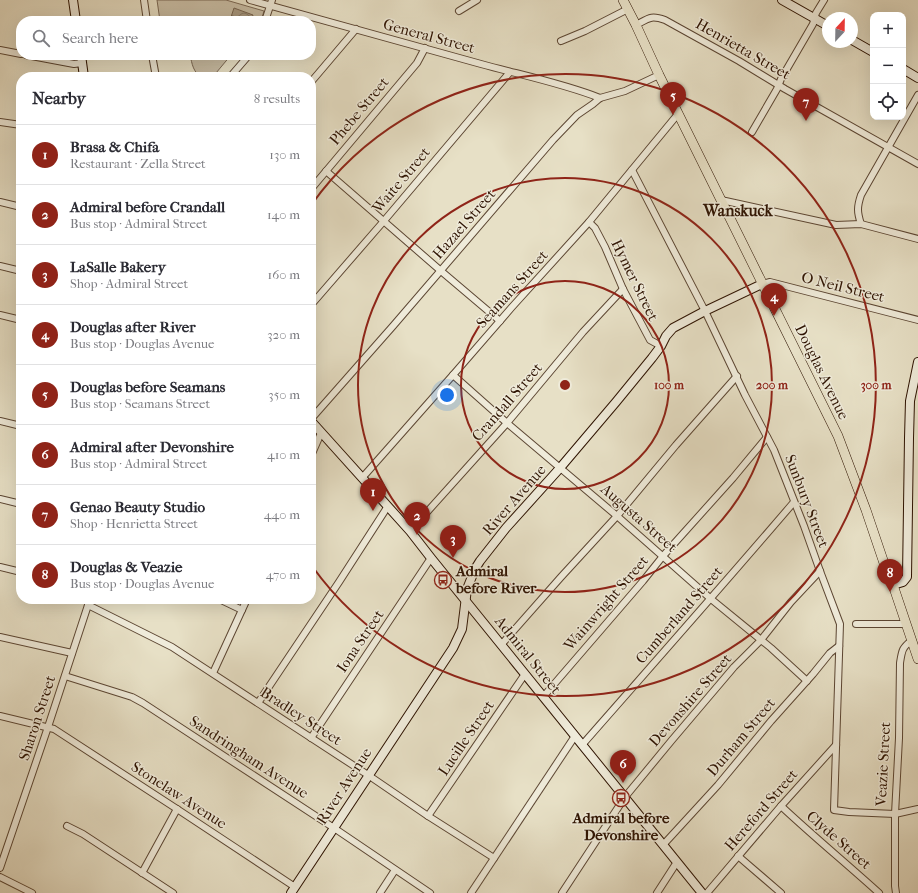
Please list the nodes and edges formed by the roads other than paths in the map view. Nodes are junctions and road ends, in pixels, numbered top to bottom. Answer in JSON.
{"nodes":[{"id":1,"x":73,"y":0,"type":"edge"},
{"id":2,"x":144,"y":0,"type":"edge"},
{"id":3,"x":250,"y":0,"type":"edge"},
{"id":4,"x":477,"y":0,"type":"edge"},
{"id":5,"x":623,"y":0,"type":"edge"},
{"id":6,"x":782,"y":0,"type":"edge"},
{"id":7,"x":824,"y":0,"type":"edge"},
{"id":8,"x":271,"y":3,"type":"edge"},
{"id":9,"x":628,"y":9,"type":"junction"},
{"id":10,"x":459,"y":11,"type":"dead end"},
{"id":11,"x":75,"y":16,"type":"edge"},
{"id":12,"x":146,"y":16,"type":"edge"},
{"id":13,"x":267,"y":16,"type":"edge"},
{"id":14,"x":314,"y":16,"type":"edge"},
{"id":15,"x":316,"y":17,"type":"edge"},
{"id":16,"x":815,"y":19,"type":"junction"},
{"id":17,"x":822,"y":23,"type":"edge"},
{"id":18,"x":636,"y":25,"type":"junction"},
{"id":19,"x":356,"y":29,"type":"junction"},
{"id":20,"x":561,"y":41,"type":"dead end"},
{"id":21,"x":858,"y":43,"type":"edge"},
{"id":22,"x":424,"y":48,"type":"junction"},
{"id":23,"x":0,"y":50,"type":"edge"},
{"id":24,"x":870,"y":50,"type":"edge"},
{"id":25,"x":16,"y":53,"type":"edge"},
{"id":26,"x":53,"y":60,"type":"edge"},
{"id":27,"x":80,"y":60,"type":"edge"},
{"id":28,"x":81,"y":60,"type":"edge"},
{"id":29,"x":153,"y":60,"type":"edge"},
{"id":30,"x":245,"y":60,"type":"edge"},
{"id":31,"x":906,"y":71,"type":"edge"},
{"id":32,"x":83,"y":72,"type":"edge"},
{"id":33,"x":155,"y":72,"type":"edge"},
{"id":34,"x":234,"y":72,"type":"edge"},
{"id":35,"x":510,"y":72,"type":"junction"},
{"id":36,"x":659,"y":75,"type":"junction"},
{"id":37,"x":316,"y":76,"type":"edge"},
{"id":38,"x":918,"y":78,"type":"edge"},
{"id":39,"x":779,"y":84,"type":"junction"},
{"id":40,"x":918,"y":95,"type":"edge"},
{"id":41,"x":600,"y":98,"type":"junction"},
{"id":42,"x":678,"y":114,"type":"junction"},
{"id":43,"x":0,"y":122,"type":"edge"},
{"id":44,"x":16,"y":124,"type":"edge"},
{"id":45,"x":752,"y":132,"type":"dead end"},
{"id":46,"x":888,"y":147,"type":"junction"},
{"id":47,"x":918,"y":164,"type":"edge"},
{"id":48,"x":632,"y":170,"type":"junction"},
{"id":49,"x":326,"y":171,"type":"junction"},
{"id":50,"x":316,"y":182,"type":"edge"},
{"id":51,"x":721,"y":200,"type":"junction"},
{"id":52,"x":0,"y":202,"type":"edge"},
{"id":53,"x":16,"y":206,"type":"edge"},
{"id":54,"x":384,"y":222,"type":"junction"},
{"id":55,"x":589,"y":222,"type":"junction"},
{"id":56,"x":861,"y":224,"type":"junction"},
{"id":57,"x":918,"y":239,"type":"edge"},
{"id":58,"x":0,"y":266,"type":"edge"},
{"id":59,"x":16,"y":270,"type":"edge"},
{"id":60,"x":441,"y":271,"type":"junction"},
{"id":61,"x":762,"y":284,"type":"junction"},
{"id":62,"x":623,"y":289,"type":"junction"},
{"id":63,"x":316,"y":299,"type":"edge"},
{"id":64,"x":705,"y":311,"type":"junction"},
{"id":65,"x":0,"y":315,"type":"edge"},
{"id":66,"x":16,"y":319,"type":"edge"},
{"id":67,"x":918,"y":320,"type":"edge"},
{"id":68,"x":500,"y":321,"type":"junction"},
{"id":69,"x":661,"y":346,"type":"junction"},
{"id":70,"x":918,"y":362,"type":"edge"},
{"id":71,"x":453,"y":375,"type":"junction"},
{"id":72,"x":737,"y":376,"type":"junction"},
{"id":73,"x":316,"y":414,"type":"edge"},
{"id":74,"x":0,"y":421,"type":"edge"},
{"id":75,"x":507,"y":424,"type":"junction"},
{"id":76,"x":16,"y":425,"type":"edge"},
{"id":77,"x":316,"y":426,"type":"edge"},
{"id":78,"x":321,"y":433,"type":"junction"},
{"id":79,"x":767,"y":436,"type":"junction"},
{"id":80,"x":316,"y":444,"type":"edge"},
{"id":81,"x":560,"y":468,"type":"junction"},
{"id":82,"x":362,"y":478,"type":"junction"},
{"id":83,"x":0,"y":499,"type":"edge"},
{"id":84,"x":794,"y":502,"type":"junction"},
{"id":85,"x":16,"y":503,"type":"edge"},
{"id":86,"x":388,"y":506,"type":"junction"},
{"id":87,"x":617,"y":516,"type":"junction"},
{"id":88,"x":410,"y":531,"type":"junction"},
{"id":89,"x":663,"y":556,"type":"junction"},
{"id":90,"x":431,"y":558,"type":"junction"},
{"id":91,"x":0,"y":568,"type":"edge"},
{"id":92,"x":16,"y":571,"type":"edge"},
{"id":93,"x":820,"y":571,"type":"junction"},
{"id":94,"x":893,"y":585,"type":"junction"},
{"id":95,"x":711,"y":599,"type":"junction"},
{"id":96,"x":466,"y":602,"type":"junction"},
{"id":97,"x":88,"y":604,"type":"edge"},
{"id":98,"x":93,"y":604,"type":"edge"},
{"id":99,"x":229,"y":604,"type":"edge"},
{"id":100,"x":245,"y":604,"type":"edge"},
{"id":101,"x":242,"y":610,"type":"junction"},
{"id":102,"x":856,"y":624,"type":"dead end"},
{"id":103,"x":906,"y":624,"type":"junction"},
{"id":104,"x":0,"y":637,"type":"edge"},
{"id":105,"x":761,"y":640,"type":"junction"},
{"id":106,"x":912,"y":640,"type":"junction"},
{"id":107,"x":502,"y":645,"type":"junction"},
{"id":108,"x":839,"y":646,"type":"junction"},
{"id":109,"x":72,"y":653,"type":"junction"},
{"id":110,"x":918,"y":658,"type":"edge"},
{"id":111,"x":213,"y":673,"type":"junction"},
{"id":112,"x":525,"y":674,"type":"junction"},
{"id":113,"x":65,"y":676,"type":"junction"},
{"id":114,"x":807,"y":681,"type":"junction"},
{"id":115,"x":543,"y":697,"type":"junction"},
{"id":116,"x":258,"y":703,"type":"junction"},
{"id":117,"x":0,"y":716,"type":"edge"},
{"id":118,"x":48,"y":727,"type":"junction"},
{"id":119,"x":575,"y":736,"type":"junction"},
{"id":120,"x":311,"y":738,"type":"junction"},
{"id":121,"x":582,"y":745,"type":"junction"},
{"id":122,"x":836,"y":745,"type":"junction"},
{"id":123,"x":368,"y":775,"type":"junction"},
{"id":124,"x":625,"y":797,"type":"junction"},
{"id":125,"x":781,"y":806,"type":"junction"},
{"id":126,"x":177,"y":809,"type":"junction"},
{"id":127,"x":918,"y":809,"type":"edge"},
{"id":128,"x":895,"y":814,"type":"junction"},
{"id":129,"x":428,"y":816,"type":"junction"},
{"id":130,"x":67,"y":826,"type":"dead end"},
{"id":131,"x":334,"y":828,"type":"junction"},
{"id":132,"x":663,"y":845,"type":"junction"},
{"id":133,"x":738,"y":856,"type":"junction"},
{"id":134,"x":494,"y":858,"type":"junction"},
{"id":135,"x":677,"y":862,"type":"junction"},
{"id":136,"x":0,"y":868,"type":"edge"},
{"id":137,"x":395,"y":870,"type":"junction"},
{"id":138,"x":142,"y":873,"type":"junction"},
{"id":139,"x":0,"y":877,"type":"edge"},
{"id":140,"x":293,"y":890,"type":"edge"},
{"id":141,"x":32,"y":893,"type":"edge"},
{"id":142,"x":172,"y":893,"type":"edge"},
{"id":143,"x":380,"y":893,"type":"edge"},
{"id":144,"x":430,"y":893,"type":"edge"},
{"id":145,"x":471,"y":893,"type":"edge"},
{"id":146,"x":562,"y":893,"type":"edge"},
{"id":147,"x":657,"y":893,"type":"edge"},
{"id":148,"x":702,"y":893,"type":"edge"},
{"id":149,"x":707,"y":893,"type":"edge"},
{"id":150,"x":781,"y":893,"type":"edge"},
{"id":151,"x":879,"y":893,"type":"edge"},
{"id":152,"x":896,"y":893,"type":"edge"}],
"edges":[{"from":1,"to":11,"type":"street"},
{"from":2,"to":12,"type":"street"},
{"from":3,"to":8,"type":"street","name":"General Street"},
{"from":4,"to":10,"type":"street"},
{"from":5,"to":9,"type":"main road","name":"Douglas Avenue"},
{"from":6,"to":16,"type":"street"},
{"from":7,"to":16,"type":"street"},
{"from":8,"to":13,"type":"street"},
{"from":8,"to":14,"type":"street","name":"General Street"},
{"from":9,"to":18,"type":"main road","name":"Douglas Avenue"},
{"from":9,"to":20,"type":"street"},
{"from":15,"to":19,"type":"street","name":"General Street"},
{"from":16,"to":17,"type":"street"},
{"from":16,"to":39,"type":"street"},
{"from":18,"to":36,"type":"main road","name":"Douglas Avenue"},
{"from":18,"to":39,"type":"street","name":"Henrietta Street"},
{"from":19,"to":22,"type":"street","name":"General Street"},
{"from":19,"to":37,"type":"street"},
{"from":21,"to":24,"type":"street"},
{"from":22,"to":35,"type":"street","name":"General Street"},
{"from":22,"to":49,"type":"street","name":"Phebe Street"},
{"from":23,"to":25,"type":"street"},
{"from":26,"to":27,"type":"street"},
{"from":28,"to":32,"type":"street"},
{"from":29,"to":33,"type":"street"},
{"from":30,"to":34,"type":"street"},
{"from":31,"to":38,"type":"street"},
{"from":35,"to":41,"type":"street","name":"General Street"},
{"from":35,"to":54,"type":"street","name":"Waite Street"},
{"from":36,"to":41,"type":"street","name":"Hazael Street"},
{"from":36,"to":42,"type":"main road","name":"Douglas Avenue"},
{"from":39,"to":45,"type":"street"},
{"from":39,"to":46,"type":"street","name":"Henrietta Street"},
{"from":40,"to":46,"type":"street"},
{"from":41,"to":60,"type":"street","name":"Hazael Street"},
{"from":42,"to":48,"type":"street","name":"Seamans Street"},
{"from":42,"to":51,"type":"main road","name":"Douglas Avenue"},
{"from":43,"to":44,"type":"street"},
{"from":46,"to":47,"type":"street","name":"Henrietta Street"},
{"from":46,"to":56,"type":"street"},
{"from":48,"to":55,"type":"street","name":"Seamans Street"},
{"from":48,"to":64,"type":"street","name":"Sunbury Street"},
{"from":49,"to":50,"type":"street","name":"Phebe Street"},
{"from":49,"to":54,"type":"street"},
{"from":51,"to":56,"type":"street"},
{"from":51,"to":61,"type":"main road","name":"Douglas Avenue"},
{"from":52,"to":53,"type":"street"},
{"from":54,"to":60,"type":"street"},
{"from":54,"to":63,"type":"street","name":"Waite Street"},
{"from":55,"to":62,"type":"street","name":"Hymer Street"},
{"from":55,"to":68,"type":"street","name":"Seamans Street"},
{"from":56,"to":57,"type":"street"},
{"from":58,"to":59,"type":"street"},
{"from":60,"to":68,"type":"street"},
{"from":60,"to":73,"type":"street","name":"Hazael Street"},
{"from":61,"to":64,"type":"street","name":"River Avenue"},
{"from":61,"to":67,"type":"street","name":"O Neil Street"},
{"from":61,"to":94,"type":"main road","name":"Douglas Avenue"},
{"from":62,"to":69,"type":"street","name":"Hymer Street"},
{"from":62,"to":75,"type":"street","name":"Crandall Street"},
{"from":64,"to":69,"type":"street","name":"River Avenue"},
{"from":64,"to":72,"type":"street","name":"Sunbury Street"},
{"from":65,"to":66,"type":"street"},
{"from":68,"to":71,"type":"street","name":"Seamans Street"},
{"from":69,"to":81,"type":"street","name":"River Avenue"},
{"from":70,"to":94,"type":"street"},
{"from":71,"to":75,"type":"street","name":"Augusta Street"},
{"from":71,"to":82,"type":"street","name":"Seamans Street"},
{"from":72,"to":79,"type":"street","name":"Sunbury Street"},
{"from":72,"to":87,"type":"street"},
{"from":74,"to":76,"type":"street"},
{"from":75,"to":81,"type":"street","name":"Augusta Street"},
{"from":75,"to":88,"type":"street","name":"Crandall Street"},
{"from":77,"to":78,"type":"street","name":"Admiral Street"},
{"from":78,"to":80,"type":"street"},
{"from":78,"to":82,"type":"street","name":"Admiral Street"},
{"from":79,"to":84,"type":"street","name":"Sunbury Street"},
{"from":79,"to":89,"type":"street","name":"Wainwright Street"},
{"from":81,"to":87,"type":"street","name":"Augusta Street"},
{"from":81,"to":96,"type":"street","name":"River Avenue"},
{"from":82,"to":86,"type":"street","name":"Admiral Street"},
{"from":83,"to":85,"type":"street"},
{"from":84,"to":93,"type":"street","name":"Sunbury Street"},
{"from":84,"to":95,"type":"street","name":"Cumberland Street"},
{"from":86,"to":88,"type":"street","name":"Admiral Street"},
{"from":86,"to":116,"type":"street"},
{"from":87,"to":89,"type":"street","name":"Augusta Street"},
{"from":87,"to":107,"type":"street"},
{"from":88,"to":90,"type":"street","name":"Admiral Street"},
{"from":89,"to":95,"type":"street","name":"Augusta Street"},
{"from":89,"to":115,"type":"street","name":"Wainwright Street"},
{"from":90,"to":96,"type":"street","name":"Admiral Street"},
{"from":90,"to":120,"type":"street","name":"Iona Street"},
{"from":91,"to":92,"type":"street"},
{"from":93,"to":105,"type":"street","name":"Devonshire Street"},
{"from":93,"to":108,"type":"street","name":"Sunbury Street"},
{"from":94,"to":103,"type":"main road","name":"Douglas Avenue"},
{"from":95,"to":105,"type":"street","name":"Augusta Street"},
{"from":95,"to":121,"type":"street","name":"Cumberland Street"},
{"from":96,"to":107,"type":"street","name":"Admiral Street"},
{"from":96,"to":123,"type":"street","name":"River Avenue"},
{"from":97,"to":109,"type":"street","name":"Sharon Street"},
{"from":98,"to":111,"type":"street","name":"Bradley Street"},
{"from":99,"to":101,"type":"street"},
{"from":100,"to":101,"type":"street"},
{"from":101,"to":111,"type":"street"},
{"from":102,"to":103,"type":"street"},
{"from":103,"to":106,"type":"main road","name":"Douglas Avenue"},
{"from":104,"to":109,"type":"street"},
{"from":105,"to":114,"type":"street","name":"Augusta Street"},
{"from":105,"to":124,"type":"street","name":"Devonshire Street"},
{"from":106,"to":110,"type":"main road","name":"Douglas Avenue"},
{"from":106,"to":128,"type":"street","name":"Veazie Street"},
{"from":107,"to":112,"type":"street","name":"Admiral Street"},
{"from":108,"to":114,"type":"street","name":"Durham Street"},
{"from":108,"to":122,"type":"street","name":"Sunbury Street"},
{"from":109,"to":113,"type":"street","name":"Sharon Street"},
{"from":111,"to":116,"type":"street","name":"Bradley Street"},
{"from":112,"to":115,"type":"street","name":"Admiral Street"},
{"from":112,"to":129,"type":"street","name":"Lucille Street"},
{"from":113,"to":118,"type":"street","name":"Sharon Street"},
{"from":113,"to":131,"type":"street","name":"Sandringham Avenue"},
{"from":114,"to":132,"type":"street","name":"Durham Street"},
{"from":115,"to":119,"type":"street","name":"Admiral Street"},
{"from":116,"to":120,"type":"street","name":"Bradley Street"},
{"from":117,"to":118,"type":"street","name":"Stonelaw Avenue"},
{"from":118,"to":126,"type":"street","name":"Stonelaw Avenue"},
{"from":118,"to":136,"type":"street","name":"Sharon Street"},
{"from":119,"to":121,"type":"street","name":"Admiral Street"},
{"from":119,"to":134,"type":"street"},
{"from":120,"to":123,"type":"street","name":"Bradley Street"},
{"from":121,"to":124,"type":"street","name":"Admiral Street"},
{"from":122,"to":125,"type":"street","name":"Hereford Street"},
{"from":122,"to":128,"type":"street","name":"Sunbury Street"},
{"from":123,"to":129,"type":"street","name":"Bradley Street"},
{"from":123,"to":131,"type":"street","name":"River Avenue"},
{"from":124,"to":132,"type":"street","name":"Admiral Street"},
{"from":124,"to":146,"type":"street","name":"Devonshire Street"},
{"from":125,"to":133,"type":"street","name":"Hereford Street"},
{"from":125,"to":151,"type":"street","name":"Clyde Street"},
{"from":126,"to":138,"type":"street"},
{"from":126,"to":140,"type":"street","name":"Stonelaw Avenue"},
{"from":127,"to":128,"type":"street"},
{"from":128,"to":152,"type":"street","name":"Veazie Street"},
{"from":129,"to":134,"type":"street","name":"Bradley Street"},
{"from":130,"to":138,"type":"street"},
{"from":131,"to":137,"type":"street","name":"Sandringham Avenue"},
{"from":131,"to":140,"type":"street","name":"River Avenue"},
{"from":132,"to":135,"type":"street","name":"Admiral Street"},
{"from":133,"to":149,"type":"street","name":"Hereford Street"},
{"from":133,"to":150,"type":"street"},
{"from":134,"to":145,"type":"street"},
{"from":135,"to":147,"type":"street"},
{"from":135,"to":148,"type":"street","name":"Admiral Street"},
{"from":137,"to":143,"type":"street"},
{"from":137,"to":144,"type":"street","name":"Sandringham Avenue"},
{"from":138,"to":142,"type":"street"},
{"from":139,"to":141,"type":"street"}]}
